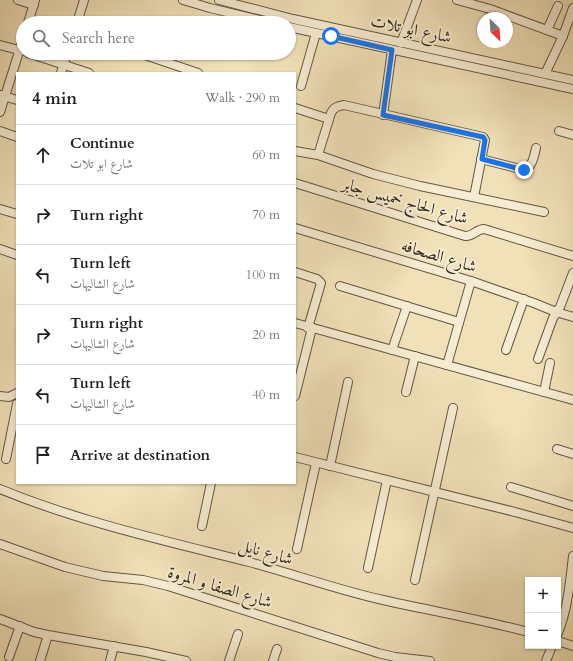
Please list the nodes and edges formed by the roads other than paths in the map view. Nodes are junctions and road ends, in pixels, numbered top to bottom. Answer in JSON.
{"nodes":[{"id":1,"x":18,"y":0,"type":"edge"},
{"id":2,"x":84,"y":0,"type":"edge"},
{"id":3,"x":183,"y":0,"type":"edge"},
{"id":4,"x":219,"y":0,"type":"edge"},
{"id":5,"x":417,"y":0,"type":"edge"},
{"id":6,"x":457,"y":0,"type":"edge"},
{"id":7,"x":492,"y":0,"type":"edge"},
{"id":8,"x":35,"y":2,"type":"edge"},
{"id":9,"x":469,"y":2,"type":"edge"},
{"id":10,"x":558,"y":6,"type":"dead end"},
{"id":11,"x":573,"y":8,"type":"edge"},
{"id":12,"x":490,"y":9,"type":"junction"},
{"id":13,"x":495,"y":12,"type":"edge"},
{"id":14,"x":30,"y":16,"type":"edge"},
{"id":15,"x":79,"y":16,"type":"edge"},
{"id":16,"x":243,"y":16,"type":"edge"},
{"id":17,"x":281,"y":16,"type":"edge"},
{"id":18,"x":296,"y":20,"type":"edge"},
{"id":19,"x":513,"y":20,"type":"edge"},
{"id":20,"x":296,"y":29,"type":"edge"},
{"id":21,"x":547,"y":30,"type":"junction"},
{"id":22,"x":316,"y":33,"type":"junction"},
{"id":23,"x":563,"y":36,"type":"junction"},
{"id":24,"x":401,"y":43,"type":"junction"},
{"id":25,"x":0,"y":45,"type":"edge"},
{"id":26,"x":421,"y":47,"type":"junction"},
{"id":27,"x":16,"y":50,"type":"edge"},
{"id":28,"x":392,"y":50,"type":"junction"},
{"id":29,"x":418,"y":56,"type":"junction"},
{"id":30,"x":17,"y":60,"type":"edge"},
{"id":31,"x":51,"y":60,"type":"edge"},
{"id":32,"x":65,"y":60,"type":"edge"},
{"id":33,"x":160,"y":60,"type":"edge"},
{"id":34,"x":64,"y":64,"type":"junction"},
{"id":35,"x":61,"y":72,"type":"edge"},
{"id":36,"x":86,"y":72,"type":"edge"},
{"id":37,"x":195,"y":72,"type":"edge"},
{"id":38,"x":545,"y":74,"type":"junction"},
{"id":39,"x":573,"y":80,"type":"edge"},
{"id":40,"x":301,"y":86,"type":"dead end"},
{"id":41,"x":573,"y":89,"type":"edge"},
{"id":42,"x":2,"y":96,"type":"edge"},
{"id":43,"x":16,"y":100,"type":"edge"},
{"id":44,"x":296,"y":108,"type":"edge"},
{"id":45,"x":0,"y":112,"type":"edge"},
{"id":46,"x":383,"y":115,"type":"junction"},
{"id":47,"x":329,"y":119,"type":"junction"},
{"id":48,"x":0,"y":131,"type":"edge"},
{"id":49,"x":559,"y":131,"type":"dead end"},
{"id":50,"x":573,"y":135,"type":"edge"},
{"id":51,"x":16,"y":137,"type":"edge"},
{"id":52,"x":536,"y":148,"type":"dead end"},
{"id":53,"x":296,"y":151,"type":"edge"},
{"id":54,"x":318,"y":155,"type":"junction"},
{"id":55,"x":482,"y":159,"type":"junction"},
{"id":56,"x":296,"y":183,"type":"edge"},
{"id":57,"x":474,"y":197,"type":"junction"},
{"id":58,"x":0,"y":209,"type":"edge"},
{"id":59,"x":544,"y":212,"type":"dead end"},
{"id":60,"x":16,"y":214,"type":"edge"},
{"id":61,"x":296,"y":228,"type":"edge"},
{"id":62,"x":0,"y":249,"type":"edge"},
{"id":63,"x":16,"y":254,"type":"edge"},
{"id":64,"x":573,"y":256,"type":"edge"},
{"id":65,"x":296,"y":272,"type":"edge"},
{"id":66,"x":573,"y":273,"type":"edge"},
{"id":67,"x":470,"y":281,"type":"junction"},
{"id":68,"x":340,"y":286,"type":"dead end"},
{"id":69,"x":524,"y":299,"type":"junction"},
{"id":70,"x":407,"y":306,"type":"junction"},
{"id":71,"x":556,"y":312,"type":"junction"},
{"id":72,"x":573,"y":317,"type":"edge"},
{"id":73,"x":460,"y":322,"type":"junction"},
{"id":74,"x":296,"y":323,"type":"edge"},
{"id":75,"x":310,"y":328,"type":"junction"},
{"id":76,"x":392,"y":350,"type":"junction"},
{"id":77,"x":506,"y":350,"type":"dead end"},
{"id":78,"x":415,"y":356,"type":"junction"},
{"id":79,"x":538,"y":359,"type":"dead end"},
{"id":80,"x":550,"y":363,"type":"dead end"},
{"id":81,"x":447,"y":365,"type":"junction"},
{"id":82,"x":297,"y":379,"type":"edge"},
{"id":83,"x":348,"y":382,"type":"dead end"},
{"id":84,"x":406,"y":392,"type":"dead end"},
{"id":85,"x":544,"y":392,"type":"junction"},
{"id":86,"x":16,"y":394,"type":"edge"},
{"id":87,"x":0,"y":396,"type":"edge"},
{"id":88,"x":573,"y":400,"type":"edge"},
{"id":89,"x":453,"y":408,"type":"dead end"},
{"id":90,"x":16,"y":409,"type":"edge"},
{"id":91,"x":557,"y":449,"type":"dead end"},
{"id":92,"x":573,"y":454,"type":"edge"},
{"id":93,"x":296,"y":457,"type":"edge"},
{"id":94,"x":6,"y":459,"type":"dead end"},
{"id":95,"x":316,"y":463,"type":"junction"},
{"id":96,"x":330,"y":466,"type":"junction"},
{"id":97,"x":387,"y":480,"type":"junction"},
{"id":98,"x":211,"y":484,"type":"edge"},
{"id":99,"x":511,"y":487,"type":"dead end"},
{"id":100,"x":0,"y":489,"type":"edge"},
{"id":101,"x":434,"y":492,"type":"junction"},
{"id":102,"x":573,"y":506,"type":"edge"},
{"id":103,"x":202,"y":526,"type":"dead end"},
{"id":104,"x":573,"y":528,"type":"edge"},
{"id":105,"x":0,"y":544,"type":"edge"},
{"id":106,"x":297,"y":548,"type":"dead end"},
{"id":107,"x":573,"y":556,"type":"edge"},
{"id":108,"x":368,"y":568,"type":"dead end"},
{"id":109,"x":415,"y":580,"type":"dead end"},
{"id":110,"x":0,"y":619,"type":"edge"},
{"id":111,"x":561,"y":624,"type":"edge"},
{"id":112,"x":20,"y":626,"type":"junction"},
{"id":113,"x":525,"y":631,"type":"edge"},
{"id":114,"x":238,"y":634,"type":"dead end"},
{"id":115,"x":48,"y":635,"type":"junction"},
{"id":116,"x":561,"y":642,"type":"edge"},
{"id":117,"x":114,"y":646,"type":"junction"},
{"id":118,"x":573,"y":646,"type":"edge"},
{"id":119,"x":277,"y":649,"type":"dead end"},
{"id":120,"x":551,"y":649,"type":"edge"},
{"id":121,"x":9,"y":657,"type":"dead end"},
{"id":122,"x":181,"y":660,"type":"edge"},
{"id":123,"x":40,"y":661,"type":"edge"},
{"id":124,"x":110,"y":661,"type":"edge"},
{"id":125,"x":229,"y":661,"type":"edge"},
{"id":126,"x":273,"y":661,"type":"edge"},
{"id":127,"x":430,"y":661,"type":"edge"},
{"id":128,"x":546,"y":661,"type":"edge"}],
"edges":[{"from":1,"to":8,"type":"street"},
{"from":2,"to":15,"type":"street"},
{"from":3,"to":16,"type":"street"},
{"from":4,"to":17,"type":"street","name":"شارع ابو تلات"},
{"from":5,"to":24,"type":"street"},
{"from":6,"to":9,"type":"street"},
{"from":7,"to":12,"type":"street"},
{"from":8,"to":14,"type":"street"},
{"from":9,"to":12,"type":"street"},
{"from":10,"to":21,"type":"street"},
{"from":11,"to":23,"type":"street"},
{"from":12,"to":13,"type":"street"},
{"from":18,"to":24,"type":"street","name":"شارع ابو تلات"},
{"from":19,"to":21,"type":"street"},
{"from":20,"to":22,"type":"street","name":"شارع ابو تلات"},
{"from":21,"to":23,"type":"street"},
{"from":22,"to":28,"type":"street","name":"شارع ابو تلات"},
{"from":22,"to":40,"type":"street"},
{"from":23,"to":38,"type":"street"},
{"from":24,"to":26,"type":"street","name":"شارع ابو تلات"},
{"from":25,"to":27,"type":"street"},
{"from":26,"to":29,"type":"street"},
{"from":26,"to":38,"type":"street","name":"شارع ابو تلات"},
{"from":28,"to":29,"type":"street","name":"شارع ابو تلات"},
{"from":28,"to":46,"type":"street"},
{"from":29,"to":41,"type":"street","name":"شارع ابو تلات"},
{"from":30,"to":42,"type":"street"},
{"from":31,"to":34,"type":"street"},
{"from":32,"to":34,"type":"street"},
{"from":33,"to":37,"type":"street"},
{"from":34,"to":35,"type":"street"},
{"from":34,"to":36,"type":"street"},
{"from":38,"to":39,"type":"street","name":"شارع ابو تلات"},
{"from":42,"to":43,"type":"street"},
{"from":42,"to":45,"type":"street"},
{"from":44,"to":47,"type":"street"},
{"from":46,"to":47,"type":"street"},
{"from":46,"to":55,"type":"street"},
{"from":47,"to":54,"type":"street"},
{"from":48,"to":51,"type":"street"},
{"from":49,"to":50,"type":"street"},
{"from":52,"to":55,"type":"street"},
{"from":53,"to":54,"type":"street"},
{"from":54,"to":57,"type":"street"},
{"from":55,"to":57,"type":"street"},
{"from":56,"to":64,"type":"street","name":"شارع الحاج خميس جابر"},
{"from":57,"to":59,"type":"street"},
{"from":58,"to":60,"type":"street"},
{"from":61,"to":67,"type":"street","name":"شارع الصحافه"},
{"from":62,"to":63,"type":"street"},
{"from":65,"to":75,"type":"street"},
{"from":66,"to":71,"type":"street"},
{"from":67,"to":69,"type":"street","name":"شارع الصحافه"},
{"from":67,"to":73,"type":"street"},
{"from":68,"to":70,"type":"street"},
{"from":69,"to":71,"type":"street","name":"شارع الصحافه"},
{"from":69,"to":77,"type":"street"},
{"from":70,"to":73,"type":"street"},
{"from":70,"to":76,"type":"street"},
{"from":71,"to":72,"type":"street","name":"شارع الصحافه"},
{"from":71,"to":79,"type":"street"},
{"from":73,"to":81,"type":"street"},
{"from":74,"to":75,"type":"street"},
{"from":75,"to":76,"type":"street"},
{"from":75,"to":82,"type":"street"},
{"from":76,"to":78,"type":"street"},
{"from":78,"to":81,"type":"street"},
{"from":78,"to":84,"type":"street"},
{"from":80,"to":85,"type":"street"},
{"from":81,"to":85,"type":"street"},
{"from":83,"to":96,"type":"street"},
{"from":85,"to":88,"type":"street"},
{"from":86,"to":87,"type":"street"},
{"from":89,"to":101,"type":"street"},
{"from":90,"to":94,"type":"street"},
{"from":91,"to":92,"type":"street"},
{"from":93,"to":95,"type":"street"},
{"from":95,"to":96,"type":"street"},
{"from":95,"to":106,"type":"street"},
{"from":96,"to":97,"type":"street"},
{"from":97,"to":101,"type":"street"},
{"from":97,"to":108,"type":"street"},
{"from":98,"to":103,"type":"street"},
{"from":99,"to":102,"type":"street"},
{"from":100,"to":113,"type":"street","name":"شارع نايل"},
{"from":101,"to":104,"type":"street"},
{"from":101,"to":109,"type":"street"},
{"from":105,"to":127,"type":"street","name":"شارع الصفا و المروة"},
{"from":107,"to":111,"type":"street"},
{"from":110,"to":112,"type":"street"},
{"from":112,"to":115,"type":"street"},
{"from":112,"to":121,"type":"street"},
{"from":114,"to":125,"type":"street"},
{"from":115,"to":117,"type":"street"},
{"from":115,"to":123,"type":"street"},
{"from":116,"to":118,"type":"street"},
{"from":117,"to":122,"type":"street"},
{"from":117,"to":124,"type":"street"},
{"from":119,"to":126,"type":"street"},
{"from":120,"to":128,"type":"street"}]}
